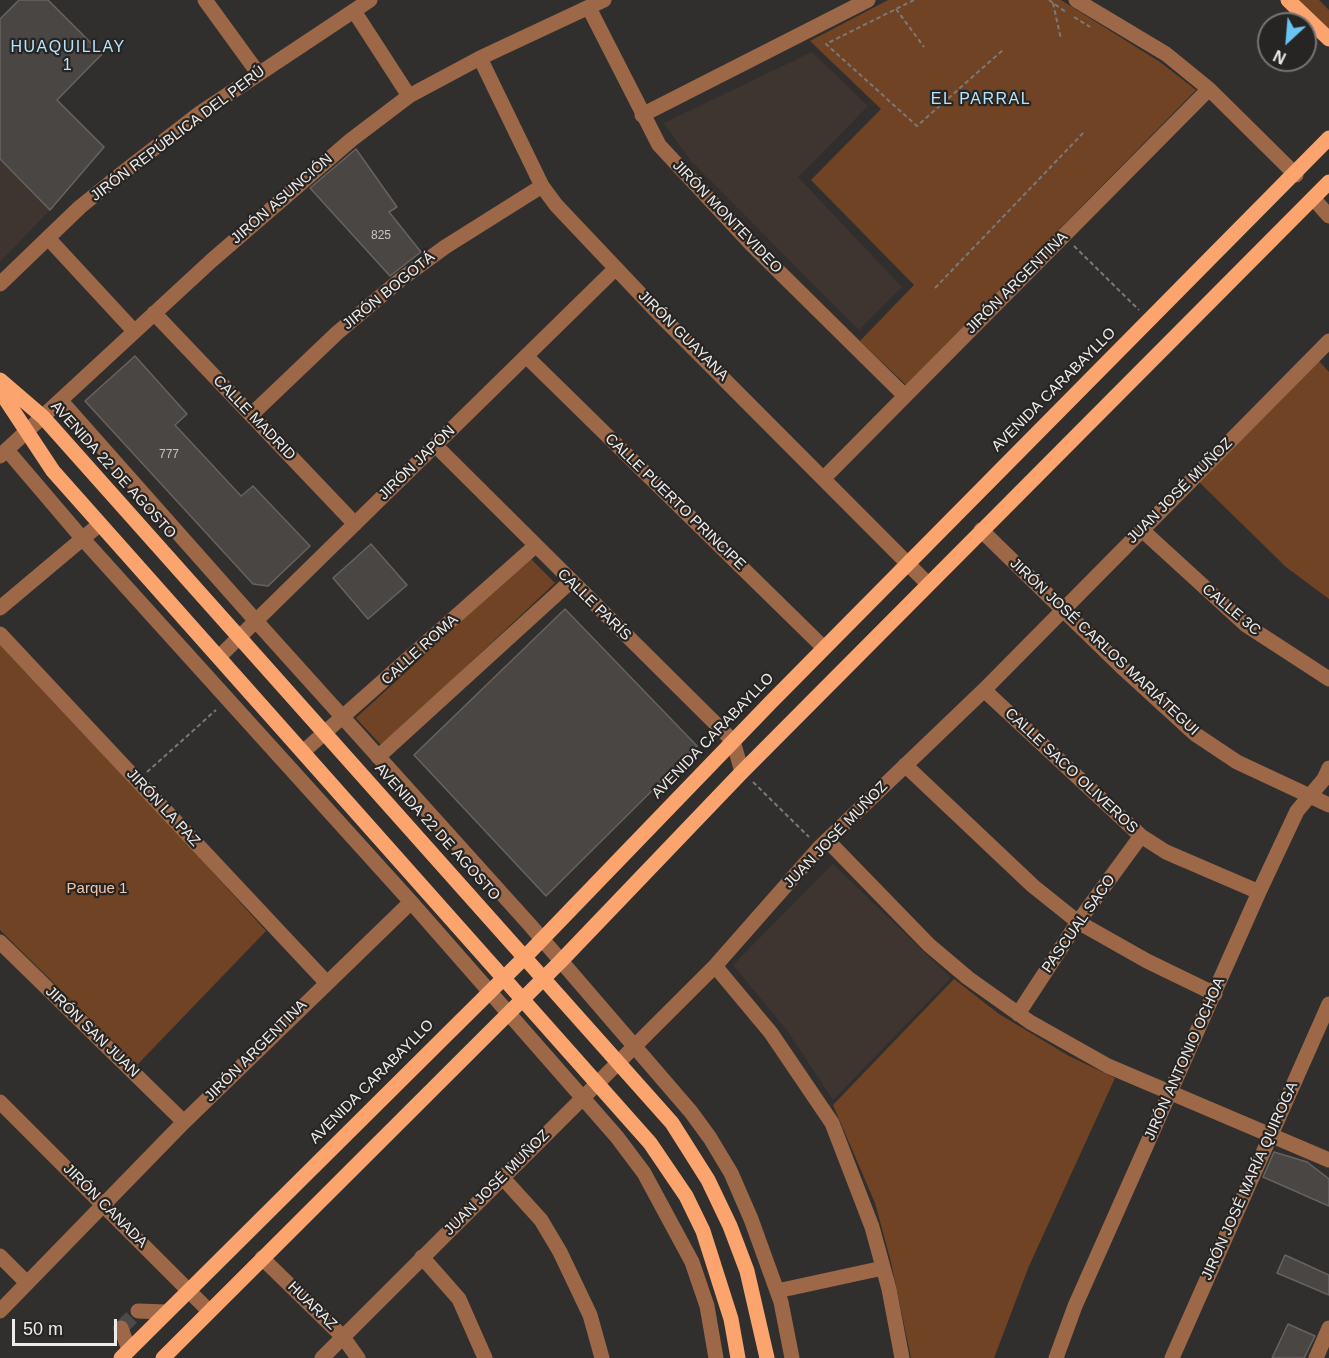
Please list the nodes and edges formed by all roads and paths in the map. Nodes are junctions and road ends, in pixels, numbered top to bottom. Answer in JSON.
{"nodes":[{"id":1,"x":205,"y":0,"type":"edge"},
{"id":2,"x":370,"y":0,"type":"edge"},
{"id":3,"x":604,"y":0,"type":"edge"},
{"id":4,"x":868,"y":0,"type":"edge"},
{"id":5,"x":914,"y":0,"type":"edge"},
{"id":6,"x":1076,"y":0,"type":"edge"},
{"id":7,"x":1288,"y":0,"type":"edge"},
{"id":8,"x":1053,"y":3,"type":"dead end"},
{"id":9,"x":589,"y":8,"type":"junction"},
{"id":10,"x":896,"y":9,"type":"junction"},
{"id":11,"x":354,"y":10,"type":"junction"},
{"id":12,"x":1062,"y":39,"type":"dead end"},
{"id":13,"x":1329,"y":39,"type":"edge"},
{"id":14,"x":924,"y":47,"type":"dead end"},
{"id":15,"x":1004,"y":49,"type":"dead end"},
{"id":16,"x":480,"y":58,"type":"junction"},
{"id":17,"x":258,"y":73,"type":"junction"},
{"id":18,"x":1209,"y":89,"type":"junction"},
{"id":19,"x":409,"y":96,"type":"junction"},
{"id":20,"x":642,"y":115,"type":"junction"},
{"id":21,"x":1085,"y":131,"type":"dead end"},
{"id":22,"x":1329,"y":138,"type":"edge"},
{"id":23,"x":1296,"y":175,"type":"junction"},
{"id":24,"x":1329,"y":182,"type":"edge"},
{"id":25,"x":542,"y":186,"type":"junction"},
{"id":26,"x":1313,"y":198,"type":"junction"},
{"id":27,"x":1329,"y":216,"type":"edge"},
{"id":28,"x":1064,"y":236,"type":"junction"},
{"id":29,"x":48,"y":238,"type":"junction"},
{"id":30,"x":616,"y":268,"type":"junction"},
{"id":31,"x":0,"y":284,"type":"edge"},
{"id":32,"x":935,"y":288,"type":"dead end"},
{"id":33,"x":154,"y":313,"type":"junction"},
{"id":34,"x":1149,"y":320,"type":"junction"},
{"id":35,"x":134,"y":331,"type":"junction"},
{"id":36,"x":1326,"y":351,"type":"edge"},
{"id":37,"x":526,"y":356,"type":"junction"},
{"id":38,"x":0,"y":380,"type":"edge"},
{"id":39,"x":0,"y":391,"type":"edge"},
{"id":40,"x":905,"y":396,"type":"junction"},
{"id":41,"x":61,"y":401,"type":"junction"},
{"id":42,"x":251,"y":415,"type":"junction"},
{"id":43,"x":43,"y":417,"type":"junction"},
{"id":44,"x":26,"y":433,"type":"junction"},
{"id":45,"x":435,"y":445,"type":"junction"},
{"id":46,"x":4,"y":453,"type":"edge"},
{"id":47,"x":824,"y":478,"type":"junction"},
{"id":48,"x":100,"y":524,"type":"junction"},
{"id":49,"x":355,"y":524,"type":"junction"},
{"id":50,"x":981,"y":530,"type":"junction"},
{"id":51,"x":1142,"y":530,"type":"junction"},
{"id":52,"x":82,"y":538,"type":"junction"},
{"id":53,"x":534,"y":547,"type":"junction"},
{"id":54,"x":908,"y":564,"type":"junction"},
{"id":55,"x":570,"y":582,"type":"junction"},
{"id":56,"x":928,"y":584,"type":"junction"},
{"id":57,"x":0,"y":608,"type":"edge"},
{"id":58,"x":1063,"y":609,"type":"junction"},
{"id":59,"x":255,"y":621,"type":"junction"},
{"id":60,"x":0,"y":634,"type":"edge"},
{"id":61,"x":240,"y":637,"type":"junction"},
{"id":62,"x":824,"y":648,"type":"junction"},
{"id":63,"x":219,"y":657,"type":"junction"},
{"id":64,"x":1329,"y":680,"type":"edge"},
{"id":65,"x":984,"y":690,"type":"junction"},
{"id":66,"x":228,"y":699,"type":"junction"},
{"id":67,"x":344,"y":719,"type":"junction"},
{"id":68,"x":325,"y":734,"type":"junction"},
{"id":69,"x":733,"y":741,"type":"junction"},
{"id":70,"x":304,"y":752,"type":"junction"},
{"id":71,"x":378,"y":757,"type":"junction"},
{"id":72,"x":905,"y":765,"type":"junction"},
{"id":73,"x":1329,"y":768,"type":"edge"},
{"id":74,"x":742,"y":771,"type":"junction"},
{"id":75,"x":138,"y":780,"type":"junction"},
{"id":76,"x":1310,"y":797,"type":"junction"},
{"id":77,"x":1329,"y":805,"type":"edge"},
{"id":78,"x":1141,"y":836,"type":"junction"},
{"id":79,"x":823,"y":844,"type":"junction"},
{"id":80,"x":1259,"y":892,"type":"junction"},
{"id":81,"x":411,"y":902,"type":"junction"},
{"id":82,"x":1078,"y":922,"type":"junction"},
{"id":83,"x":542,"y":940,"type":"junction"},
{"id":84,"x":0,"y":942,"type":"edge"},
{"id":85,"x":525,"y":957,"type":"junction"},
{"id":86,"x":560,"y":962,"type":"junction"},
{"id":87,"x":715,"y":966,"type":"junction"},
{"id":88,"x":504,"y":978,"type":"junction"},
{"id":89,"x":543,"y":978,"type":"junction"},
{"id":90,"x":326,"y":982,"type":"junction"},
{"id":91,"x":490,"y":992,"type":"junction"},
{"id":92,"x":1215,"y":994,"type":"junction"},
{"id":93,"x":522,"y":999,"type":"junction"},
{"id":94,"x":1329,"y":1004,"type":"edge"},
{"id":95,"x":508,"y":1012,"type":"junction"},
{"id":96,"x":1018,"y":1014,"type":"junction"},
{"id":97,"x":635,"y":1047,"type":"junction"},
{"id":98,"x":619,"y":1063,"type":"junction"},
{"id":99,"x":598,"y":1084,"type":"junction"},
{"id":100,"x":1170,"y":1093,"type":"junction"},
{"id":101,"x":583,"y":1098,"type":"junction"},
{"id":102,"x":0,"y":1102,"type":"edge"},
{"id":103,"x":184,"y":1122,"type":"junction"},
{"id":104,"x":1271,"y":1135,"type":"junction"},
{"id":105,"x":1329,"y":1160,"type":"edge"},
{"id":106,"x":502,"y":1177,"type":"junction"},
{"id":107,"x":104,"y":1204,"type":"junction"},
{"id":108,"x":0,"y":1256,"type":"edge"},
{"id":109,"x":422,"y":1257,"type":"junction"},
{"id":110,"x":262,"y":1258,"type":"junction"},
{"id":111,"x":884,"y":1268,"type":"junction"},
{"id":112,"x":27,"y":1283,"type":"junction"},
{"id":113,"x":189,"y":1290,"type":"junction"},
{"id":114,"x":777,"y":1291,"type":"junction"},
{"id":115,"x":0,"y":1311,"type":"edge"},
{"id":116,"x":138,"y":1311,"type":"dead end"},
{"id":117,"x":209,"y":1311,"type":"junction"},
{"id":118,"x":167,"y":1312,"type":"junction"},
{"id":119,"x":121,"y":1328,"type":"dead end"},
{"id":120,"x":1329,"y":1328,"type":"edge"},
{"id":121,"x":343,"y":1337,"type":"junction"},
{"id":122,"x":125,"y":1354,"type":"edge"},
{"id":123,"x":163,"y":1358,"type":"edge"},
{"id":124,"x":322,"y":1358,"type":"edge"},
{"id":125,"x":358,"y":1358,"type":"edge"},
{"id":126,"x":485,"y":1358,"type":"edge"},
{"id":127,"x":602,"y":1358,"type":"edge"},
{"id":128,"x":716,"y":1358,"type":"edge"},
{"id":129,"x":738,"y":1358,"type":"edge"},
{"id":130,"x":767,"y":1358,"type":"edge"},
{"id":131,"x":792,"y":1358,"type":"edge"},
{"id":132,"x":902,"y":1358,"type":"edge"},
{"id":133,"x":1056,"y":1358,"type":"edge"},
{"id":134,"x":1172,"y":1358,"type":"edge"},
{"id":135,"x":1316,"y":1358,"type":"edge"}],
"edges":[{"from":1,"to":17,"type":"street"},
{"from":2,"to":11,"type":"street","name":"JIRÓN REPÚBLICA DEL PERÚ"},
{"from":3,"to":9,"type":"street","name":"JIRÓN ASUNCIÓN"},
{"from":4,"to":20,"type":"street"},
{"from":5,"to":10,"type":"path"},
{"from":6,"to":18,"type":"street"},
{"from":7,"to":13,"type":"main road"},
{"from":8,"to":12,"type":"path"},
{"from":9,"to":16,"type":"street","name":"JIRÓN ASUNCIÓN"},
{"from":9,"to":20,"type":"street","name":"JIRÓN MONTEVIDEO"},
{"from":10,"to":14,"type":"path"},
{"from":10,"to":15,"type":"path"},
{"from":11,"to":17,"type":"street","name":"JIRÓN REPÚBLICA DEL PERÚ"},
{"from":11,"to":19,"type":"street"},
{"from":16,"to":19,"type":"street","name":"JIRÓN ASUNCIÓN"},
{"from":16,"to":25,"type":"street","name":"JIRÓN GUAYANA"},
{"from":17,"to":29,"type":"street","name":"JIRÓN REPÚBLICA DEL PERÚ"},
{"from":18,"to":23,"type":"street"},
{"from":18,"to":28,"type":"street","name":"JIRÓN ARGENTINA"},
{"from":19,"to":33,"type":"street","name":"JIRÓN ASUNCIÓN"},
{"from":20,"to":40,"type":"street","name":"JIRÓN MONTEVIDEO"},
{"from":21,"to":32,"type":"path"},
{"from":22,"to":23,"type":"main road","name":"AVENIDA CARABAYLLO"},
{"from":23,"to":34,"type":"main road","name":"AVENIDA CARABAYLLO"},
{"from":24,"to":26,"type":"main road"},
{"from":25,"to":30,"type":"street","name":"JIRÓN GUAYANA"},
{"from":25,"to":42,"type":"street","name":"JIRÓN BOGOTÁ"},
{"from":26,"to":27,"type":"street"},
{"from":26,"to":50,"type":"main road"},
{"from":28,"to":34,"type":"path"},
{"from":28,"to":40,"type":"street","name":"JIRÓN ARGENTINA"},
{"from":29,"to":31,"type":"street","name":"JIRÓN REPÚBLICA DEL PERÚ"},
{"from":29,"to":35,"type":"street"},
{"from":30,"to":37,"type":"street","name":"JIRÓN JAPÓN"},
{"from":30,"to":47,"type":"street","name":"JIRÓN GUAYANA"},
{"from":33,"to":35,"type":"street","name":"JIRÓN ASUNCIÓN"},
{"from":33,"to":42,"type":"street","name":"CALLE MADRID"},
{"from":34,"to":54,"type":"main road","name":"AVENIDA CARABAYLLO"},
{"from":35,"to":41,"type":"street","name":"JIRÓN ASUNCIÓN"},
{"from":36,"to":51,"type":"street","name":"JUAN JOSÉ MUÑOZ"},
{"from":37,"to":45,"type":"street","name":"JIRÓN JAPÓN"},
{"from":37,"to":62,"type":"street","name":"CALLE PUERTO PRINCIPE"},
{"from":38,"to":43,"type":"main road","name":"AVENIDA 22 DE AGOSTO"},
{"from":39,"to":44,"type":"main road"},
{"from":40,"to":47,"type":"street","name":"JIRÓN ARGENTINA"},
{"from":41,"to":43,"type":"street","name":"JIRÓN ASUNCIÓN"},
{"from":41,"to":59,"type":"street","name":"AVENIDA 22 DE AGOSTO"},
{"from":42,"to":49,"type":"street","name":"CALLE MADRID"},
{"from":43,"to":44,"type":"street","name":"JIRÓN ASUNCIÓN"},
{"from":43,"to":61,"type":"main road","name":"AVENIDA 22 DE AGOSTO"},
{"from":44,"to":46,"type":"street","name":"JIRÓN ASUNCIÓN"},
{"from":44,"to":48,"type":"main road"},
{"from":45,"to":49,"type":"street","name":"JIRÓN JAPÓN"},
{"from":45,"to":53,"type":"street","name":"CALLE PARÍS"},
{"from":46,"to":52,"type":"street"},
{"from":47,"to":54,"type":"street","name":"JIRÓN GUAYANA"},
{"from":48,"to":52,"type":"street"},
{"from":48,"to":63,"type":"main road"},
{"from":49,"to":59,"type":"street","name":"JIRÓN JAPÓN"},
{"from":50,"to":56,"type":"main road"},
{"from":50,"to":58,"type":"street","name":"JIRÓN JOSÉ CARLOS MARIÁTEGUI"},
{"from":51,"to":58,"type":"street","name":"JUAN JOSÉ MUÑOZ"},
{"from":51,"to":64,"type":"street","name":"CALLE 3C"},
{"from":52,"to":57,"type":"street"},
{"from":52,"to":66,"type":"street"},
{"from":53,"to":55,"type":"street","name":"CALLE PARÍS"},
{"from":53,"to":67,"type":"street","name":"CALLE ROMA"},
{"from":54,"to":56,"type":"street","name":"JIRÓN GUAYANA"},
{"from":54,"to":62,"type":"main road","name":"AVENIDA CARABAYLLO"},
{"from":55,"to":69,"type":"street","name":"CALLE PARÍS"},
{"from":55,"to":71,"type":"street"},
{"from":56,"to":74,"type":"main road"},
{"from":58,"to":65,"type":"street","name":"JUAN JOSÉ MUÑOZ"},
{"from":58,"to":76,"type":"street","name":"JIRÓN JOSÉ CARLOS MARIÁTEGUI"},
{"from":59,"to":61,"type":"street","name":"JIRÓN JAPÓN"},
{"from":59,"to":67,"type":"street","name":"AVENIDA 22 DE AGOSTO"},
{"from":60,"to":75,"type":"street","name":"JIRÓN LA PAZ"},
{"from":61,"to":63,"type":"street","name":"JIRÓN JAPÓN"},
{"from":61,"to":68,"type":"main road","name":"AVENIDA 22 DE AGOSTO"},
{"from":62,"to":69,"type":"main road","name":"AVENIDA CARABAYLLO"},
{"from":63,"to":70,"type":"main road"},
{"from":65,"to":72,"type":"street","name":"JUAN JOSÉ MUÑOZ"},
{"from":65,"to":78,"type":"street","name":"CALLE SACO OLIVEROS"},
{"from":66,"to":75,"type":"path"},
{"from":66,"to":81,"type":"street"},
{"from":67,"to":68,"type":"street","name":"CALLE ROMA"},
{"from":67,"to":71,"type":"street","name":"AVENIDA 22 DE AGOSTO"},
{"from":68,"to":70,"type":"street","name":"CALLE ROMA"},
{"from":68,"to":85,"type":"main road","name":"AVENIDA 22 DE AGOSTO"},
{"from":69,"to":74,"type":"street","name":"CALLE PARÍS"},
{"from":69,"to":83,"type":"main road","name":"AVENIDA CARABAYLLO"},
{"from":70,"to":88,"type":"main road"},
{"from":71,"to":83,"type":"street","name":"AVENIDA 22 DE AGOSTO"},
{"from":72,"to":79,"type":"street","name":"JUAN JOSÉ MUÑOZ"},
{"from":72,"to":82,"type":"street"},
{"from":73,"to":76,"type":"street","name":"JIRÓN ANTONIO OCHOA"},
{"from":74,"to":79,"type":"path"},
{"from":74,"to":86,"type":"main road"},
{"from":75,"to":90,"type":"street","name":"JIRÓN LA PAZ"},
{"from":76,"to":77,"type":"street","name":"JIRÓN JOSÉ CARLOS MARIÁTEGUI"},
{"from":76,"to":80,"type":"street","name":"JIRÓN ANTONIO OCHOA"},
{"from":78,"to":80,"type":"street","name":"CALLE SACO OLIVEROS"},
{"from":78,"to":82,"type":"street","name":"PASCUAL SACO"},
{"from":79,"to":87,"type":"street","name":"JUAN JOSÉ MUÑOZ"},
{"from":79,"to":96,"type":"street"},
{"from":80,"to":92,"type":"street","name":"JIRÓN ANTONIO OCHOA"},
{"from":81,"to":90,"type":"street","name":"JIRÓN ARGENTINA"},
{"from":81,"to":91,"type":"street"},
{"from":82,"to":92,"type":"street"},
{"from":82,"to":96,"type":"street","name":"PASCUAL SACO"},
{"from":83,"to":85,"type":"main road","name":"AVENIDA CARABAYLLO"},
{"from":83,"to":86,"type":"street","name":"AVENIDA 22 DE AGOSTO"},
{"from":84,"to":103,"type":"street","name":"JIRÓN SAN JUAN"},
{"from":85,"to":88,"type":"main road","name":"AVENIDA CARABAYLLO"},
{"from":85,"to":89,"type":"main road","name":"AVENIDA 22 DE AGOSTO"},
{"from":86,"to":89,"type":"main road"},
{"from":86,"to":97,"type":"street","name":"AVENIDA 22 DE AGOSTO"},
{"from":87,"to":97,"type":"street","name":"JUAN JOSÉ MUÑOZ"},
{"from":87,"to":111,"type":"street"},
{"from":88,"to":91,"type":"main road","name":"AVENIDA CARABAYLLO"},
{"from":88,"to":93,"type":"main road"},
{"from":89,"to":93,"type":"main road"},
{"from":89,"to":98,"type":"main road","name":"AVENIDA 22 DE AGOSTO"},
{"from":90,"to":103,"type":"street","name":"JIRÓN ARGENTINA"},
{"from":91,"to":95,"type":"street"},
{"from":91,"to":113,"type":"main road","name":"AVENIDA CARABAYLLO"},
{"from":92,"to":100,"type":"street","name":"JIRÓN ANTONIO OCHOA"},
{"from":93,"to":95,"type":"main road"},
{"from":93,"to":99,"type":"main road"},
{"from":94,"to":104,"type":"street","name":"JIRÓN JOSÉ MARÍA QUIROGA"},
{"from":95,"to":101,"type":"street"},
{"from":95,"to":110,"type":"main road"},
{"from":96,"to":100,"type":"street"},
{"from":97,"to":98,"type":"street","name":"JUAN JOSÉ MUÑOZ"},
{"from":97,"to":114,"type":"street","name":"AVENIDA 22 DE AGOSTO"},
{"from":98,"to":99,"type":"street","name":"JUAN JOSÉ MUÑOZ"},
{"from":98,"to":130,"type":"main road","name":"AVENIDA 22 DE AGOSTO"},
{"from":99,"to":101,"type":"street","name":"JUAN JOSÉ MUÑOZ"},
{"from":99,"to":129,"type":"main road"},
{"from":100,"to":104,"type":"street"},
{"from":100,"to":133,"type":"street","name":"JIRÓN ANTONIO OCHOA"},
{"from":101,"to":106,"type":"street","name":"JUAN JOSÉ MUÑOZ"},
{"from":101,"to":128,"type":"street"},
{"from":102,"to":107,"type":"street","name":"JIRÓN CANADA"},
{"from":103,"to":107,"type":"street","name":"JIRÓN ARGENTINA"},
{"from":104,"to":105,"type":"street"},
{"from":104,"to":134,"type":"street","name":"JIRÓN JOSÉ MARÍA QUIROGA"},
{"from":106,"to":109,"type":"street","name":"JUAN JOSÉ MUÑOZ"},
{"from":106,"to":127,"type":"street"},
{"from":107,"to":112,"type":"street","name":"JIRÓN ARGENTINA"},
{"from":107,"to":113,"type":"street","name":"JIRÓN CANADA"},
{"from":108,"to":112,"type":"street"},
{"from":109,"to":121,"type":"street","name":"JUAN JOSÉ MUÑOZ"},
{"from":109,"to":126,"type":"street"},
{"from":110,"to":117,"type":"main road"},
{"from":110,"to":121,"type":"street","name":"HUARAZ"},
{"from":111,"to":114,"type":"street"},
{"from":111,"to":132,"type":"street"},
{"from":112,"to":115,"type":"street","name":"JIRÓN ARGENTINA"},
{"from":113,"to":117,"type":"street","name":"JIRÓN CANADA"},
{"from":113,"to":118,"type":"main road","name":"AVENIDA CARABAYLLO"},
{"from":114,"to":131,"type":"street","name":"AVENIDA 22 DE AGOSTO"},
{"from":116,"to":118,"type":"street"},
{"from":117,"to":123,"type":"main road"},
{"from":118,"to":122,"type":"main road","name":"AVENIDA CARABAYLLO"},
{"from":119,"to":122,"type":"street"},
{"from":120,"to":135,"type":"street"},
{"from":121,"to":124,"type":"street","name":"JUAN JOSÉ MUÑOZ"},
{"from":121,"to":125,"type":"street","name":"HUARAZ"}]}
